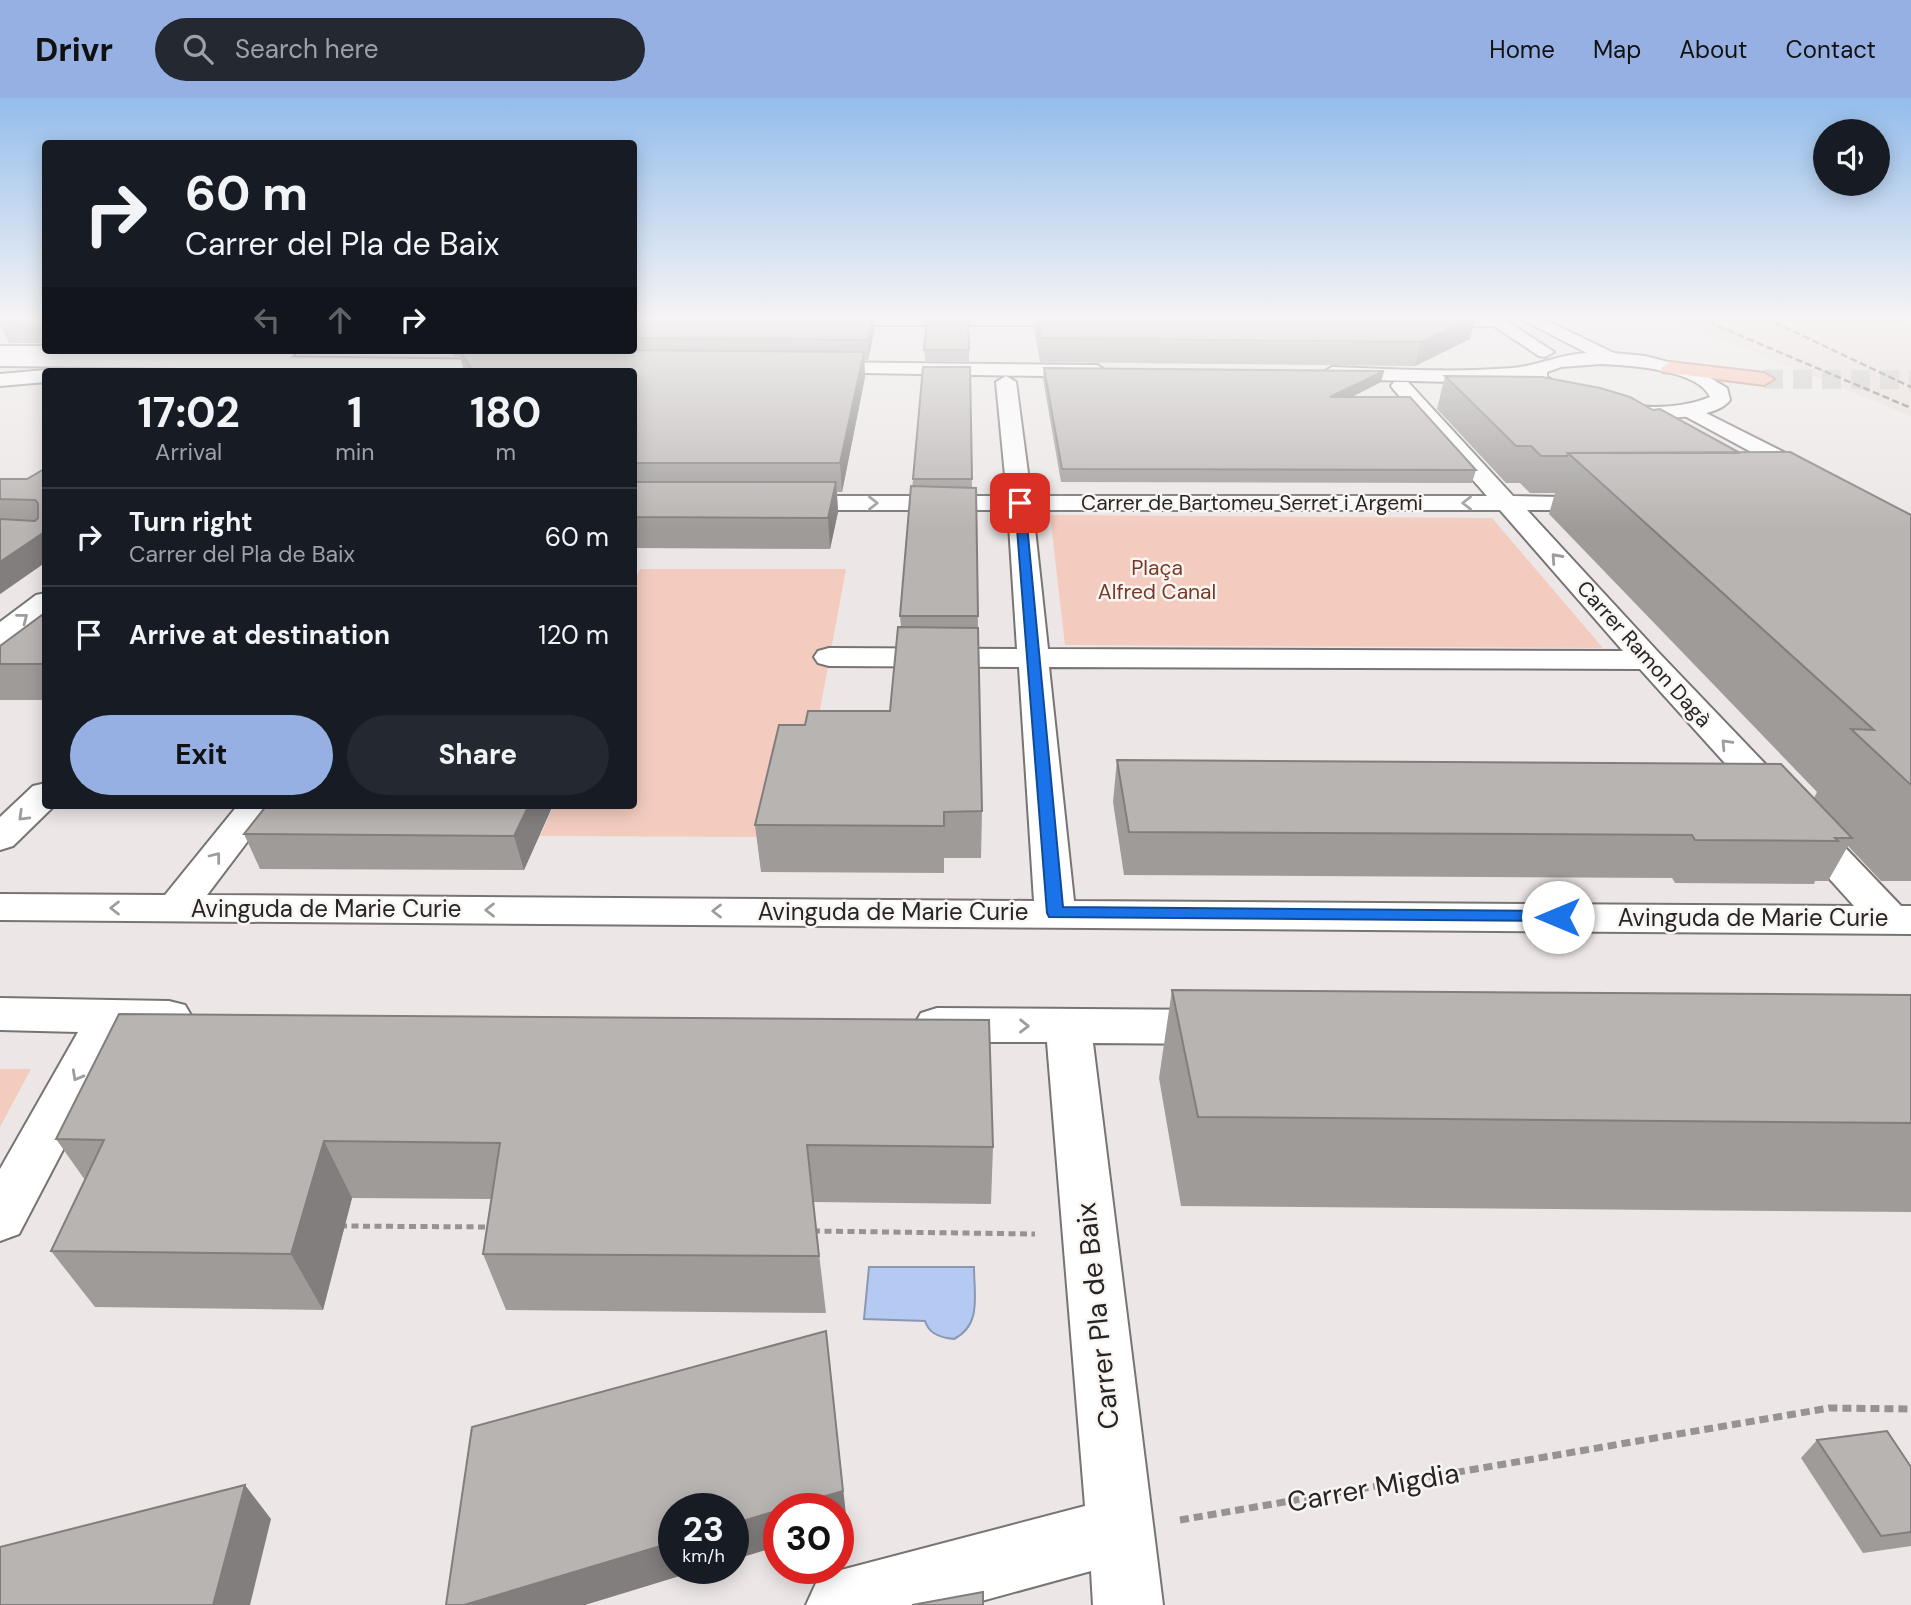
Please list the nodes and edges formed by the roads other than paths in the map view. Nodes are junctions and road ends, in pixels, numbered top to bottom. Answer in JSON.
{"nodes":[{"id":1,"x":1006,"y":388,"type":"edge"},
{"id":2,"x":1403,"y":388,"type":"edge"},
{"id":3,"x":1521,"y":388,"type":"edge"},
{"id":4,"x":1553,"y":388,"type":"edge"},
{"id":5,"x":1716,"y":388,"type":"edge"},
{"id":6,"x":1751,"y":388,"type":"tunnel mouth"},
{"id":7,"x":1720,"y":392,"type":"junction"},
{"id":8,"x":1566,"y":396,"type":"junction"},
{"id":9,"x":1688,"y":410,"type":"junction"},
{"id":10,"x":1656,"y":411,"type":"junction"},
{"id":11,"x":768,"y":502,"type":"edge"},
{"id":12,"x":1507,"y":502,"type":"junction"},
{"id":13,"x":1020,"y":503,"type":"junction"},
{"id":14,"x":1632,"y":503,"type":"edge"},
{"id":15,"x":42,"y":578,"type":"edge"},
{"id":16,"x":42,"y":604,"type":"edge"},
{"id":17,"x":0,"y":608,"type":"edge"},
{"id":18,"x":0,"y":636,"type":"edge"},
{"id":19,"x":829,"y":657,"type":"dead end"},
{"id":20,"x":1032,"y":658,"type":"junction"},
{"id":21,"x":1648,"y":660,"type":"junction"},
{"id":22,"x":42,"y":798,"type":"edge"},
{"id":23,"x":254,"y":809,"type":"edge"},
{"id":24,"x":0,"y":838,"type":"edge"},
{"id":25,"x":0,"y":907,"type":"edge"},
{"id":26,"x":176,"y":908,"type":"junction"},
{"id":27,"x":1055,"y":913,"type":"junction"},
{"id":28,"x":1900,"y":920,"type":"edge"},
{"id":29,"x":0,"y":1014,"type":"edge"},
{"id":30,"x":110,"y":1016,"type":"junction"},
{"id":31,"x":206,"y":1017,"type":"edge"},
{"id":32,"x":899,"y":1025,"type":"edge"},
{"id":33,"x":1068,"y":1026,"type":"junction"},
{"id":34,"x":1255,"y":1027,"type":"edge"},
{"id":35,"x":0,"y":1218,"type":"edge"},
{"id":36,"x":1120,"y":1530,"type":"junction"},
{"id":37,"x":841,"y":1605,"type":"edge"},
{"id":38,"x":1128,"y":1605,"type":"edge"}],
"edges":[{"from":1,"to":13,"type":"street"},
{"from":2,"to":12,"type":"street","name":"Carrer Ramon Dagà"},
{"from":3,"to":8,"type":"street"},
{"from":4,"to":8,"type":"street"},
{"from":5,"to":7,"type":"street"},
{"from":6,"to":7,"type":"highway"},
{"from":7,"to":9,"type":"street"},
{"from":8,"to":10,"type":"street"},
{"from":9,"to":10,"type":"street"},
{"from":9,"to":10,"type":"street"},
{"from":11,"to":13,"type":"street","name":"Carrer de Bartomeu Serret i Argemi","one_way":true},
{"from":12,"to":13,"type":"street","name":"Carrer de Bartomeu Serret i Argemi","one_way":true},
{"from":12,"to":14,"type":"street","name":"Carrer de Bartomeu Serret i Argemi"},
{"from":21,"to":12,"type":"street","name":"Carrer Ramon Dagà","one_way":true},
{"from":13,"to":20,"type":"street"},
{"from":15,"to":17,"type":"street"},
{"from":18,"to":16,"type":"street","one_way":true},
{"from":19,"to":20,"type":"street"},
{"from":20,"to":21,"type":"street"},
{"from":20,"to":27,"type":"street"},
{"from":28,"to":21,"type":"street","name":"Carrer Ramon Dagà","one_way":true},
{"from":22,"to":24,"type":"street","one_way":true},
{"from":26,"to":23,"type":"street","one_way":true},
{"from":26,"to":25,"type":"street","name":"Avinguda de Marie Curie","one_way":true},
{"from":27,"to":26,"type":"street","name":"Avinguda de Marie Curie","one_way":true},
{"from":27,"to":28,"type":"street","name":"Avinguda de Marie Curie"},
{"from":29,"to":30,"type":"street"},
{"from":30,"to":31,"type":"street"},
{"from":30,"to":35,"type":"street","one_way":true},
{"from":32,"to":33,"type":"street","one_way":true},
{"from":33,"to":34,"type":"street"},
{"from":33,"to":36,"type":"street","name":"Carrer Pla de Baix"},
{"from":36,"to":37,"type":"street"},
{"from":36,"to":38,"type":"street","name":"Carrer Pla de Baix"}]}
